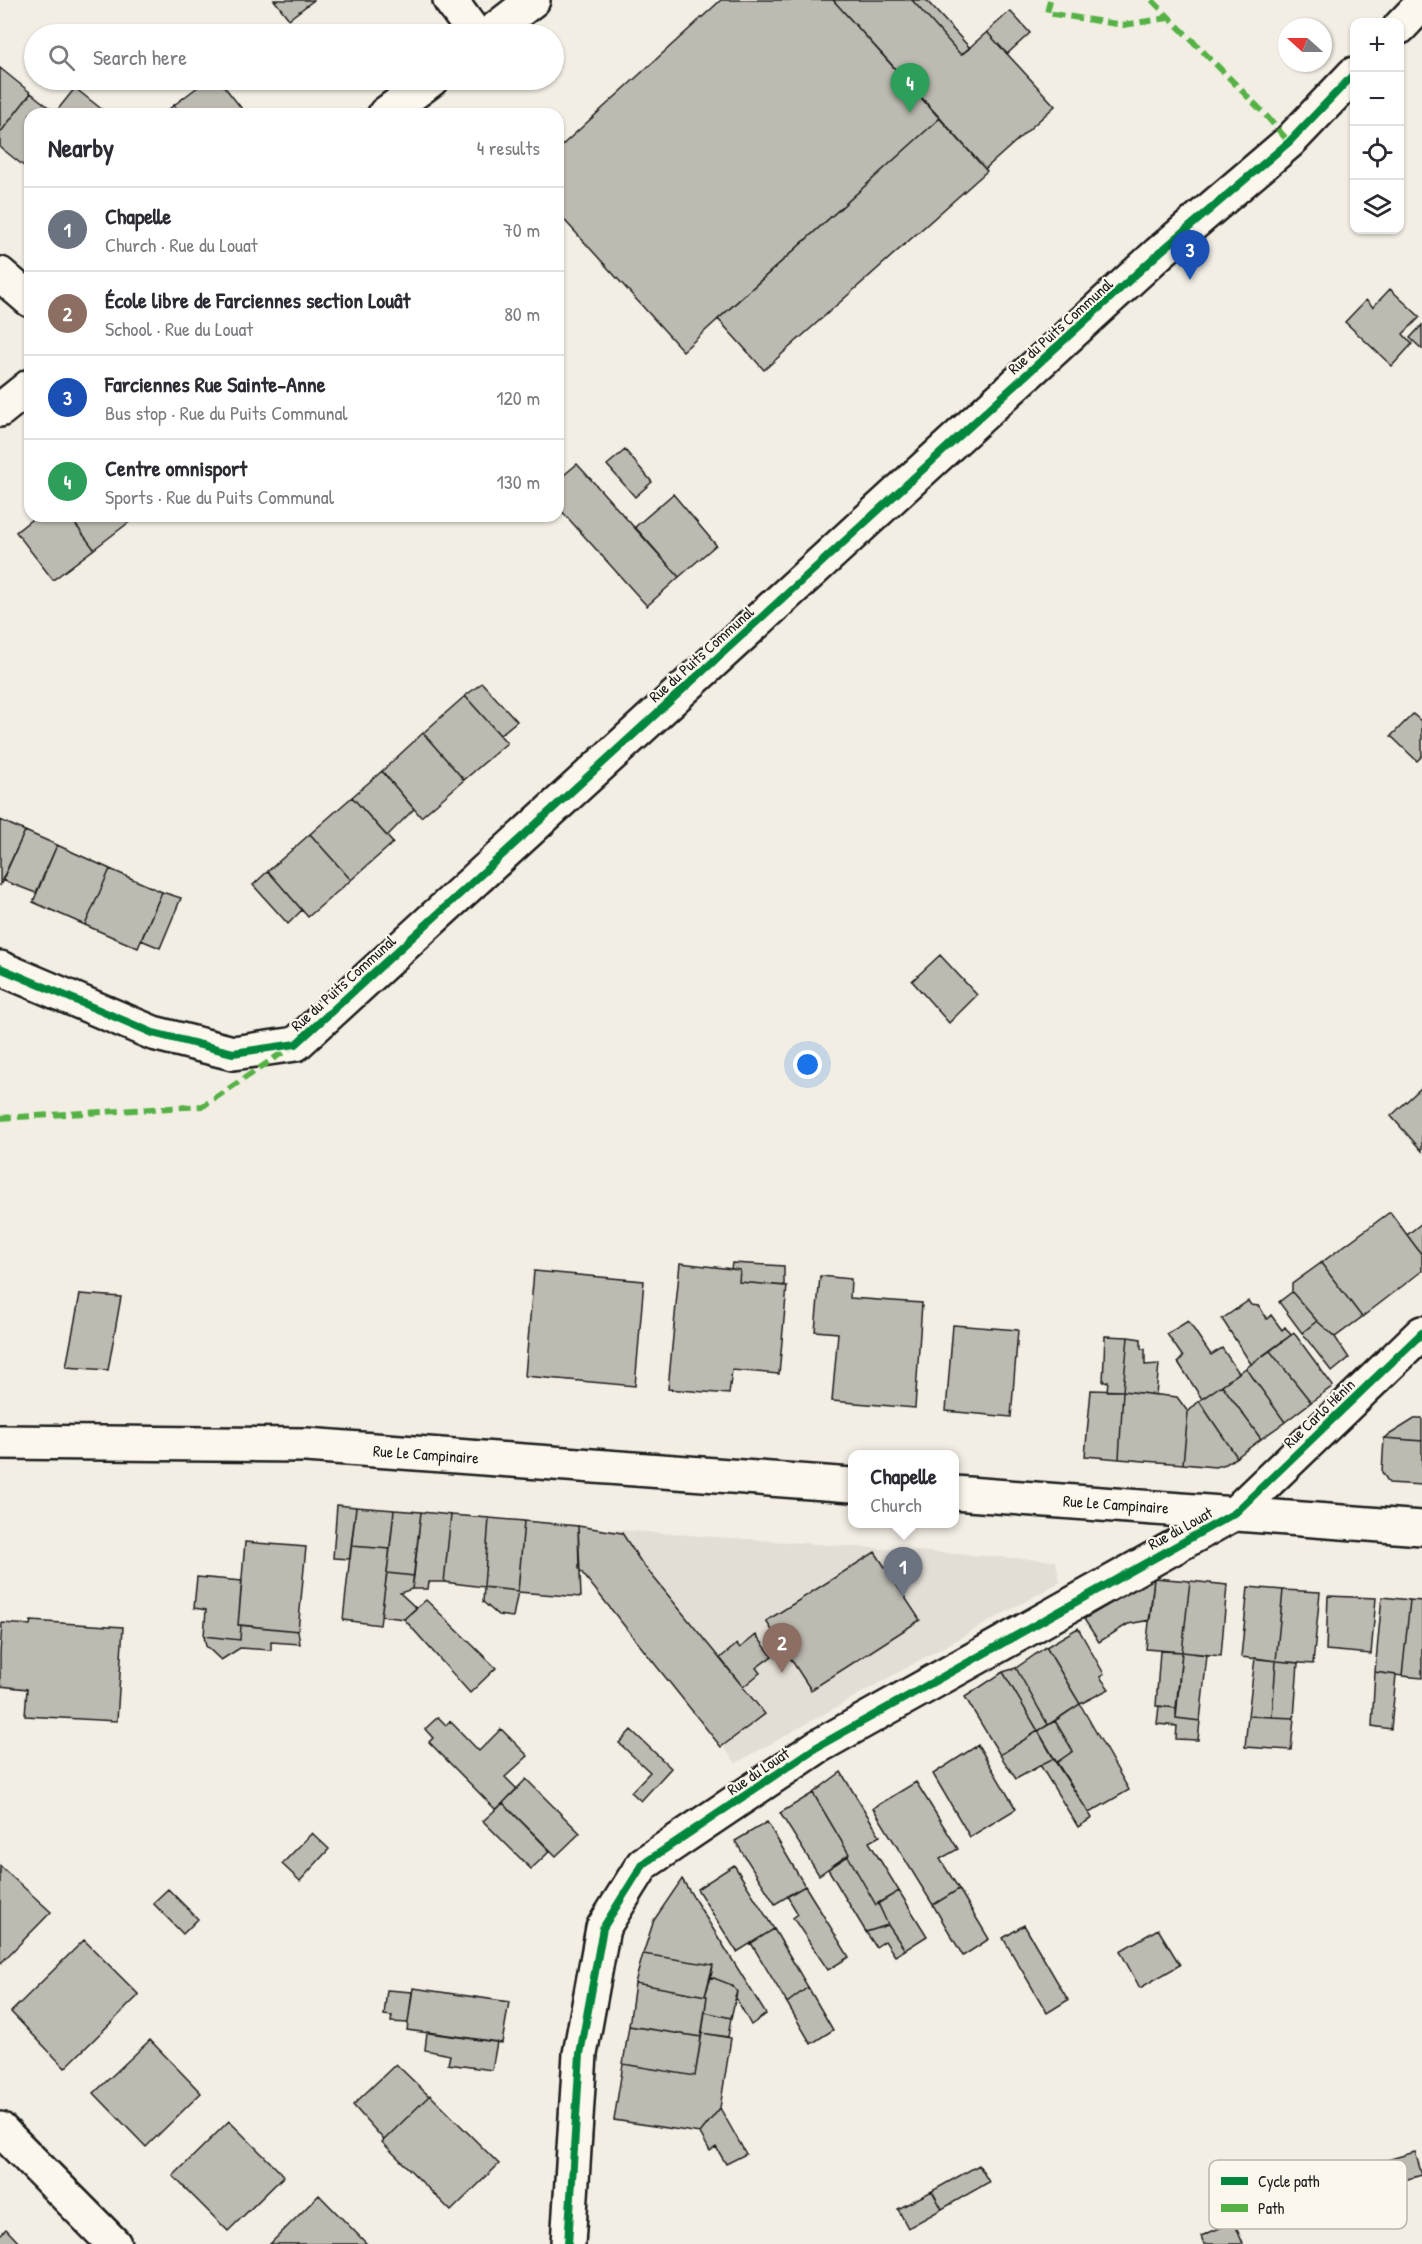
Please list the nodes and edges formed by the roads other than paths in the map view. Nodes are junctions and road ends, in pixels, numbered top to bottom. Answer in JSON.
{"nodes":[{"id":1,"x":450,"y":0,"type":"edge"},
{"id":2,"x":533,"y":0,"type":"edge"},
{"id":3,"x":1422,"y":4,"type":"edge"},
{"id":4,"x":1404,"y":23,"type":"edge"},
{"id":5,"x":468,"y":24,"type":"edge"},
{"id":6,"x":502,"y":24,"type":"edge"},
{"id":7,"x":1350,"y":78,"type":"edge"},
{"id":8,"x":417,"y":90,"type":"edge"},
{"id":9,"x":394,"y":108,"type":"edge"},
{"id":10,"x":0,"y":274,"type":"edge"},
{"id":11,"x":24,"y":295,"type":"edge"},
{"id":12,"x":24,"y":391,"type":"edge"},
{"id":13,"x":0,"y":410,"type":"edge"},
{"id":14,"x":0,"y":968,"type":"edge"},
{"id":15,"x":1422,"y":1333,"type":"edge"},
{"id":16,"x":0,"y":1442,"type":"edge"},
{"id":17,"x":848,"y":1485,"type":"edge"},
{"id":18,"x":959,"y":1493,"type":"edge"},
{"id":19,"x":1235,"y":1513,"type":"junction"},
{"id":20,"x":1422,"y":1528,"type":"edge"},
{"id":21,"x":0,"y":2129,"type":"edge"},
{"id":22,"x":114,"y":2244,"type":"edge"},
{"id":23,"x":568,"y":2244,"type":"edge"}],
"edges":[{"from":1,"to":5,"type":"street"},
{"from":2,"to":6,"type":"street"},
{"from":3,"to":4,"type":"street"},
{"from":7,"to":14,"type":"street","name":"Rue du Puits Communal"},
{"from":8,"to":9,"type":"street"},
{"from":10,"to":11,"type":"street"},
{"from":12,"to":13,"type":"street"},
{"from":15,"to":19,"type":"street","name":"Rue Carlo Hénin"},
{"from":16,"to":17,"type":"street","name":"Rue Le Campinaire"},
{"from":18,"to":19,"type":"street","name":"Rue Le Campinaire"},
{"from":19,"to":20,"type":"street","name":"Rue Le Campinaire"},
{"from":19,"to":23,"type":"street","name":"Rue du Louat"},
{"from":21,"to":22,"type":"street"}]}
